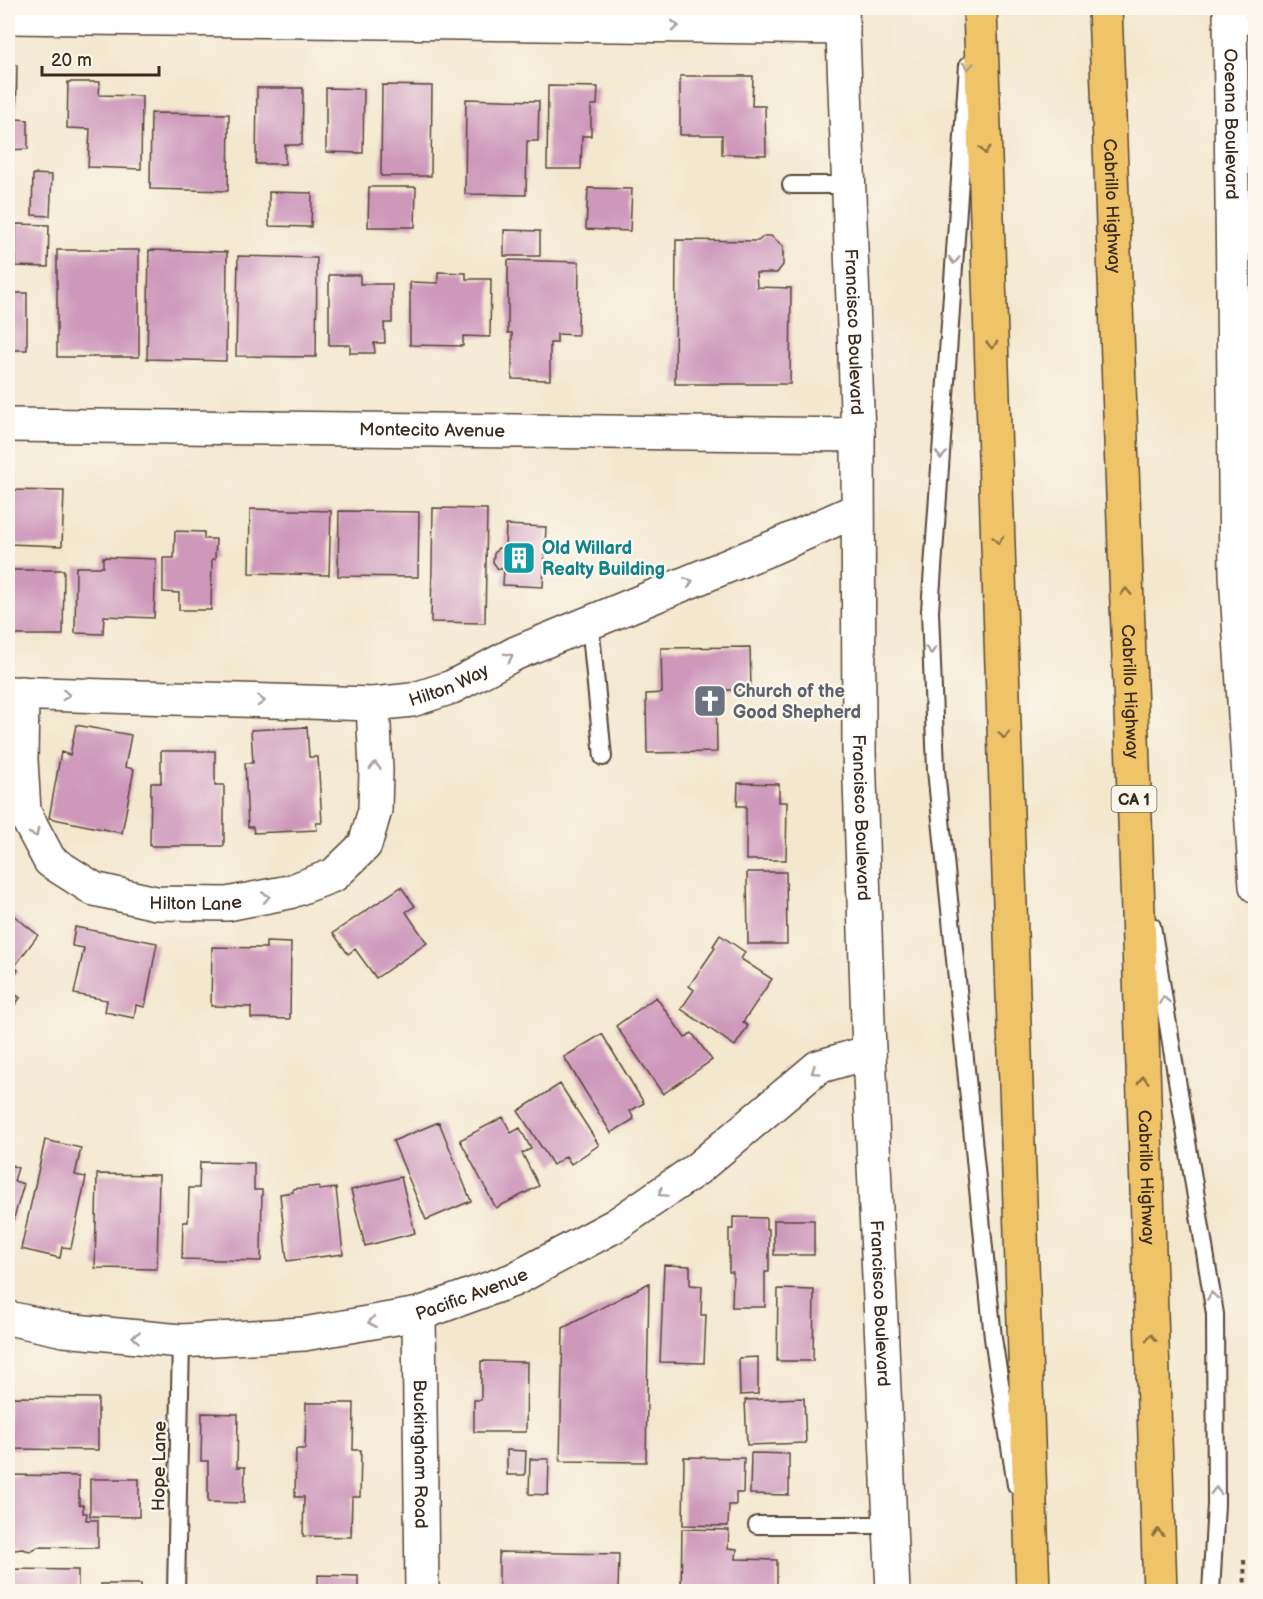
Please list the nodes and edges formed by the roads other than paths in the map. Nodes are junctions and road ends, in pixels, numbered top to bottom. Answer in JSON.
{"nodes":[{"id":1,"x":972,"y":8,"type":"edge"},
{"id":2,"x":980,"y":8,"type":"edge"},
{"id":3,"x":1105,"y":8,"type":"edge"},
{"id":4,"x":8,"y":17,"type":"edge"},
{"id":5,"x":842,"y":18,"type":"edge"},
{"id":6,"x":1239,"y":20,"type":"edge"},
{"id":7,"x":791,"y":185,"type":"dead end"},
{"id":8,"x":848,"y":185,"type":"junction"},
{"id":9,"x":8,"y":425,"type":"edge"},
{"id":10,"x":858,"y":435,"type":"junction"},
{"id":11,"x":856,"y":510,"type":"junction"},
{"id":12,"x":1246,"y":575,"type":"edge"},
{"id":13,"x":591,"y":623,"type":"junction"},
{"id":14,"x":15,"y":693,"type":"edge"},
{"id":15,"x":373,"y":704,"type":"junction"},
{"id":16,"x":603,"y":757,"type":"dead end"},
{"id":17,"x":1135,"y":819,"type":"junction"},
{"id":18,"x":1256,"y":886,"type":"edge"},
{"id":19,"x":869,"y":1052,"type":"junction"},
{"id":20,"x":419,"y":1314,"type":"junction"},
{"id":21,"x":8,"y":1318,"type":"edge"},
{"id":22,"x":181,"y":1341,"type":"junction"},
{"id":23,"x":757,"y":1525,"type":"dead end"},
{"id":24,"x":891,"y":1525,"type":"junction"},
{"id":25,"x":176,"y":1592,"type":"edge"},
{"id":26,"x":422,"y":1592,"type":"edge"},
{"id":27,"x":893,"y":1592,"type":"edge"},
{"id":28,"x":1032,"y":1592,"type":"edge"},
{"id":29,"x":1160,"y":1592,"type":"edge"},
{"id":30,"x":1211,"y":1592,"type":"edge"}],
"edges":[{"from":1,"to":28,"type":"lane","one_way":true},
{"from":2,"to":28,"type":"highway","one_way":true},
{"from":17,"to":3,"type":"highway","name":"Cabrillo Highway","number":"CA 1","one_way":true},
{"from":4,"to":5,"type":"street","one_way":true},
{"from":5,"to":8,"type":"street","name":"Francisco Boulevard"},
{"from":6,"to":12,"type":"street","name":"Oceana Boulevard"},
{"from":7,"to":8,"type":"lane"},
{"from":8,"to":10,"type":"street","name":"Francisco Boulevard"},
{"from":9,"to":10,"type":"street","name":"Montecito Avenue"},
{"from":10,"to":11,"type":"street","name":"Francisco Boulevard"},
{"from":13,"to":11,"type":"street","name":"Hilton Way","one_way":true},
{"from":11,"to":19,"type":"street","name":"Francisco Boulevard"},
{"from":12,"to":18,"type":"street","name":"Oceana Boulevard"},
{"from":15,"to":13,"type":"street","name":"Hilton Way","one_way":true},
{"from":13,"to":16,"type":"lane"},
{"from":14,"to":15,"type":"street","name":"Hilton Way","one_way":true},
{"from":14,"to":15,"type":"street","name":"Hilton Lane","one_way":true},
{"from":29,"to":17,"type":"highway","name":"Cabrillo Highway","number":"CA 1","one_way":true},
{"from":30,"to":17,"type":"lane","one_way":true},
{"from":19,"to":20,"type":"street","name":"Pacific Avenue","one_way":true},
{"from":19,"to":24,"type":"street","name":"Francisco Boulevard"},
{"from":20,"to":22,"type":"street","name":"Pacific Avenue","one_way":true},
{"from":20,"to":26,"type":"street","name":"Buckingham Road"},
{"from":22,"to":21,"type":"street","name":"Pacific Avenue","one_way":true},
{"from":22,"to":25,"type":"lane","name":"Hope Lane"},
{"from":23,"to":24,"type":"lane"},
{"from":24,"to":27,"type":"street","name":"Francisco Boulevard"}]}
